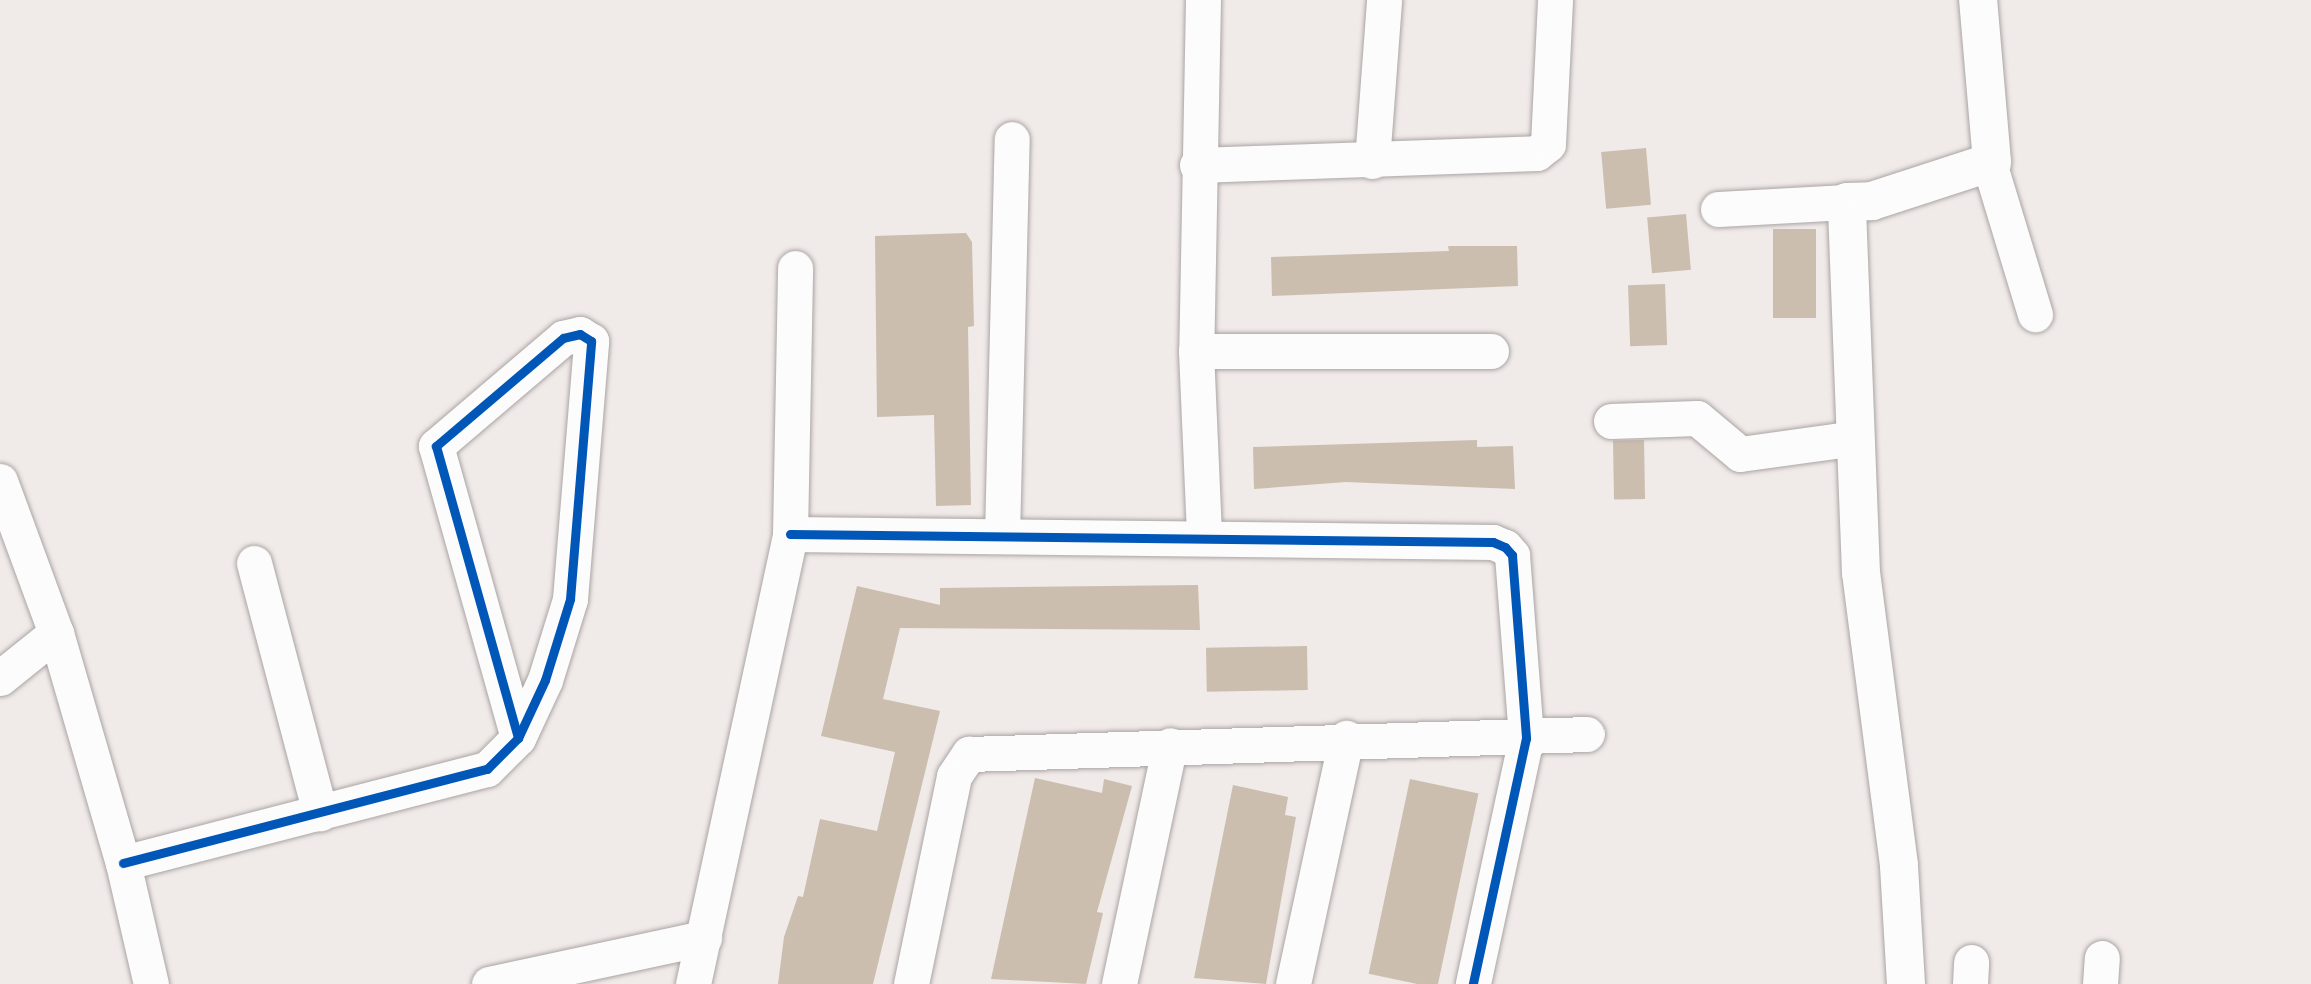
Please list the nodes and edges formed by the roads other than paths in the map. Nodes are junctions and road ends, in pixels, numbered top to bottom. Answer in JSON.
{"nodes":[{"id":1,"x":1203,"y":0,"type":"edge"},
{"id":2,"x":1384,"y":0,"type":"edge"},
{"id":3,"x":1555,"y":0,"type":"edge"},
{"id":4,"x":1978,"y":0,"type":"edge"},
{"id":5,"x":1012,"y":139,"type":"dead end"},
{"id":6,"x":1372,"y":161,"type":"junction"},
{"id":7,"x":1197,"y":165,"type":"junction"},
{"id":8,"x":1990,"y":166,"type":"junction"},
{"id":9,"x":1847,"y":202,"type":"junction"},
{"id":10,"x":1718,"y":209,"type":"dead end"},
{"id":11,"x":795,"y":268,"type":"dead end"},
{"id":12,"x":2035,"y":314,"type":"dead end"},
{"id":13,"x":1196,"y":351,"type":"junction"},
{"id":14,"x":1491,"y":351,"type":"dead end"},
{"id":15,"x":1611,"y":421,"type":"dead end"},
{"id":16,"x":1855,"y":438,"type":"junction"},
{"id":17,"x":0,"y":481,"type":"edge"},
{"id":18,"x":790,"y":534,"type":"junction"},
{"id":19,"x":1002,"y":536,"type":"junction"},
{"id":20,"x":1204,"y":536,"type":"junction"},
{"id":21,"x":254,"y":563,"type":"dead end"},
{"id":22,"x":56,"y":633,"type":"junction"},
{"id":23,"x":0,"y":678,"type":"edge"},
{"id":24,"x":1587,"y":734,"type":"dead end"},
{"id":25,"x":518,"y":738,"type":"junction"},
{"id":26,"x":1346,"y":738,"type":"junction"},
{"id":27,"x":1526,"y":738,"type":"junction"},
{"id":28,"x":1170,"y":744,"type":"junction"},
{"id":29,"x":320,"y":813,"type":"junction"},
{"id":30,"x":123,"y":863,"type":"junction"},
{"id":31,"x":704,"y":938,"type":"junction"},
{"id":32,"x":151,"y":984,"type":"edge"},
{"id":33,"x":489,"y":984,"type":"edge"},
{"id":34,"x":693,"y":984,"type":"edge"},
{"id":35,"x":911,"y":984,"type":"edge"},
{"id":36,"x":1119,"y":984,"type":"edge"},
{"id":37,"x":1293,"y":984,"type":"edge"},
{"id":38,"x":1473,"y":984,"type":"edge"},
{"id":39,"x":1906,"y":984,"type":"edge"}],
"edges":[{"from":1,"to":7,"type":"street"},
{"from":2,"to":6,"type":"street"},
{"from":3,"to":6,"type":"street"},
{"from":4,"to":8,"type":"street"},
{"from":5,"to":19,"type":"street"},
{"from":6,"to":7,"type":"street"},
{"from":7,"to":13,"type":"street"},
{"from":8,"to":9,"type":"street"},
{"from":8,"to":12,"type":"street"},
{"from":9,"to":10,"type":"street"},
{"from":9,"to":16,"type":"street"},
{"from":11,"to":18,"type":"street"},
{"from":13,"to":14,"type":"street"},
{"from":13,"to":20,"type":"street"},
{"from":15,"to":16,"type":"street"},
{"from":16,"to":39,"type":"street"},
{"from":17,"to":22,"type":"street"},
{"from":18,"to":19,"type":"street"},
{"from":18,"to":31,"type":"street"},
{"from":19,"to":20,"type":"street"},
{"from":20,"to":27,"type":"street"},
{"from":21,"to":29,"type":"street"},
{"from":22,"to":23,"type":"street"},
{"from":22,"to":30,"type":"street"},
{"from":24,"to":27,"type":"street"},
{"from":25,"to":25,"type":"street"},
{"from":25,"to":29,"type":"street"},
{"from":26,"to":27,"type":"street"},
{"from":26,"to":28,"type":"street"},
{"from":26,"to":37,"type":"street"},
{"from":27,"to":38,"type":"street"},
{"from":28,"to":35,"type":"street"},
{"from":28,"to":36,"type":"street"},
{"from":29,"to":30,"type":"street"},
{"from":30,"to":32,"type":"street"},
{"from":31,"to":33,"type":"street"},
{"from":31,"to":34,"type":"street"}]}
